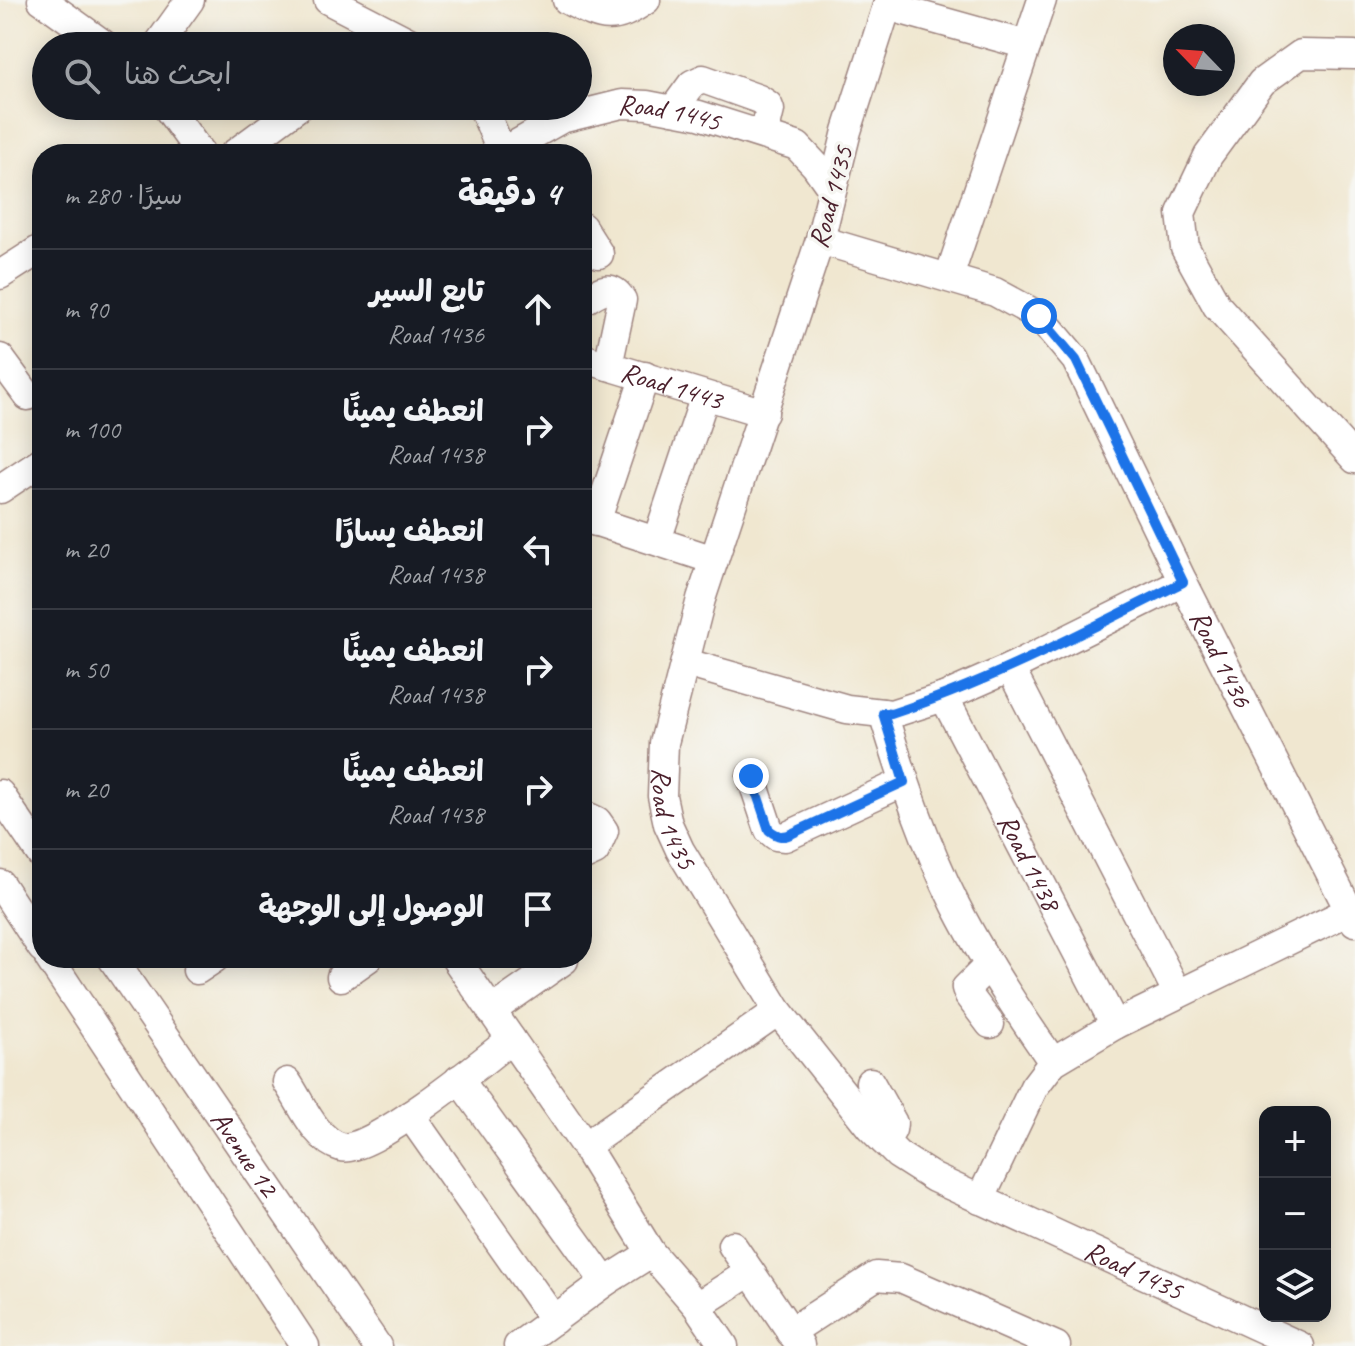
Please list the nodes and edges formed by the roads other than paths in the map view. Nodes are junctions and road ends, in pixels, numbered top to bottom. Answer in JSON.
{"nodes":[{"id":1,"x":42,"y":0,"type":"edge"},
{"id":2,"x":190,"y":0,"type":"edge"},
{"id":3,"x":328,"y":0,"type":"edge"},
{"id":4,"x":567,"y":0,"type":"edge"},
{"id":5,"x":646,"y":0,"type":"edge"},
{"id":6,"x":1042,"y":0,"type":"edge"},
{"id":7,"x":888,"y":3,"type":"edge"},
{"id":8,"x":87,"y":32,"type":"edge"},
{"id":9,"x":167,"y":32,"type":"edge"},
{"id":10,"x":381,"y":32,"type":"edge"},
{"id":11,"x":1027,"y":45,"type":"junction"},
{"id":12,"x":1355,"y":55,"type":"edge"},
{"id":13,"x":592,"y":111,"type":"edge"},
{"id":14,"x":175,"y":120,"type":"edge"},
{"id":15,"x":280,"y":120,"type":"edge"},
{"id":16,"x":492,"y":120,"type":"edge"},
{"id":17,"x":560,"y":120,"type":"edge"},
{"id":18,"x":847,"y":131,"type":"junction"},
{"id":19,"x":191,"y":144,"type":"edge"},
{"id":20,"x":248,"y":144,"type":"edge"},
{"id":21,"x":510,"y":144,"type":"edge"},
{"id":22,"x":524,"y":144,"type":"edge"},
{"id":23,"x":797,"y":146,"type":"junction"},
{"id":24,"x":832,"y":189,"type":"junction"},
{"id":25,"x":820,"y":240,"type":"junction"},
{"id":26,"x":592,"y":243,"type":"edge"},
{"id":27,"x":32,"y":254,"type":"edge"},
{"id":28,"x":599,"y":254,"type":"dead end"},
{"id":29,"x":0,"y":275,"type":"edge"},
{"id":30,"x":949,"y":277,"type":"junction"},
{"id":31,"x":592,"y":295,"type":"edge"},
{"id":32,"x":0,"y":358,"type":"edge"},
{"id":33,"x":592,"y":360,"type":"edge"},
{"id":34,"x":592,"y":364,"type":"edge"},
{"id":35,"x":645,"y":376,"type":"junction"},
{"id":36,"x":28,"y":396,"type":"dead end"},
{"id":37,"x":705,"y":396,"type":"junction"},
{"id":38,"x":764,"y":413,"type":"junction"},
{"id":39,"x":1355,"y":459,"type":"edge"},
{"id":40,"x":32,"y":468,"type":"edge"},
{"id":41,"x":0,"y":489,"type":"edge"},
{"id":42,"x":592,"y":512,"type":"edge"},
{"id":43,"x":592,"y":521,"type":"edge"},
{"id":44,"x":657,"y":540,"type":"junction"},
{"id":45,"x":714,"y":560,"type":"junction"},
{"id":46,"x":1183,"y":582,"type":"junction"},
{"id":47,"x":686,"y":663,"type":"junction"},
{"id":48,"x":1010,"y":668,"type":"junction"},
{"id":49,"x":944,"y":697,"type":"junction"},
{"id":50,"x":883,"y":713,"type":"junction"},
{"id":51,"x":751,"y":776,"type":"dead end"},
{"id":52,"x":904,"y":782,"type":"junction"},
{"id":53,"x":0,"y":794,"type":"edge"},
{"id":54,"x":592,"y":819,"type":"edge"},
{"id":55,"x":32,"y":841,"type":"edge"},
{"id":56,"x":592,"y":852,"type":"edge"},
{"id":57,"x":0,"y":884,"type":"edge"},
{"id":58,"x":1352,"y":917,"type":"edge"},
{"id":59,"x":32,"y":933,"type":"edge"},
{"id":60,"x":989,"y":965,"type":"junction"},
{"id":61,"x":56,"y":968,"type":"edge"},
{"id":62,"x":119,"y":968,"type":"edge"},
{"id":63,"x":354,"y":968,"type":"edge"},
{"id":64,"x":463,"y":968,"type":"edge"},
{"id":65,"x":553,"y":968,"type":"edge"},
{"id":66,"x":341,"y":977,"type":"dead end"},
{"id":67,"x":1178,"y":994,"type":"junction"},
{"id":68,"x":491,"y":1011,"type":"junction"},
{"id":69,"x":778,"y":1011,"type":"junction"},
{"id":70,"x":990,"y":1024,"type":"dead end"},
{"id":71,"x":1115,"y":1025,"type":"junction"},
{"id":72,"x":511,"y":1039,"type":"junction"},
{"id":73,"x":1053,"y":1062,"type":"junction"},
{"id":74,"x":459,"y":1079,"type":"junction"},
{"id":75,"x":287,"y":1082,"type":"dead end"},
{"id":76,"x":870,"y":1082,"type":"dead end"},
{"id":77,"x":410,"y":1115,"type":"junction"},
{"id":78,"x":884,"y":1141,"type":"junction"},
{"id":79,"x":585,"y":1146,"type":"junction"},
{"id":80,"x":980,"y":1200,"type":"junction"},
{"id":81,"x":732,"y":1245,"type":"dead end"},
{"id":82,"x":651,"y":1253,"type":"junction"},
{"id":83,"x":750,"y":1272,"type":"junction"},
{"id":84,"x":605,"y":1282,"type":"junction"},
{"id":85,"x":697,"y":1306,"type":"junction"},
{"id":86,"x":554,"y":1320,"type":"junction"},
{"id":87,"x":796,"y":1339,"type":"edge"},
{"id":88,"x":305,"y":1346,"type":"edge"},
{"id":89,"x":377,"y":1346,"type":"edge"},
{"id":90,"x":518,"y":1346,"type":"edge"},
{"id":91,"x":724,"y":1346,"type":"edge"},
{"id":92,"x":1056,"y":1346,"type":"edge"},
{"id":93,"x":1300,"y":1346,"type":"edge"}],
"edges":[{"from":1,"to":8,"type":"street"},
{"from":2,"to":9,"type":"street"},
{"from":3,"to":10,"type":"street"},
{"from":4,"to":5,"type":"street"},
{"from":6,"to":11,"type":"street"},
{"from":7,"to":11,"type":"street"},
{"from":7,"to":18,"type":"street","name":"Road 1435"},
{"from":11,"to":30,"type":"street"},
{"from":12,"to":39,"type":"street"},
{"from":13,"to":23,"type":"street","name":"Road 1445"},
{"from":14,"to":19,"type":"street"},
{"from":15,"to":20,"type":"street"},
{"from":16,"to":21,"type":"street"},
{"from":17,"to":22,"type":"street","name":"Road 1445"},
{"from":18,"to":23,"type":"street"},
{"from":18,"to":24,"type":"street","name":"Road 1435"},
{"from":23,"to":24,"type":"street"},
{"from":24,"to":25,"type":"street","name":"Road 1435"},
{"from":25,"to":30,"type":"street","name":"Road 1436"},
{"from":25,"to":38,"type":"street","name":"Road 1435"},
{"from":26,"to":28,"type":"street"},
{"from":27,"to":29,"type":"street"},
{"from":30,"to":46,"type":"street","name":"Road 1436"},
{"from":31,"to":33,"type":"street"},
{"from":32,"to":36,"type":"street"},
{"from":34,"to":35,"type":"street","name":"Road 1443"},
{"from":35,"to":37,"type":"street","name":"Road 1443"},
{"from":35,"to":42,"type":"street"},
{"from":37,"to":38,"type":"street","name":"Road 1443"},
{"from":37,"to":44,"type":"street"},
{"from":38,"to":45,"type":"street","name":"Road 1435"},
{"from":40,"to":41,"type":"street"},
{"from":43,"to":44,"type":"street"},
{"from":44,"to":45,"type":"street"},
{"from":45,"to":47,"type":"street","name":"Road 1435"},
{"from":46,"to":48,"type":"street"},
{"from":46,"to":58,"type":"street","name":"Road 1436"},
{"from":47,"to":50,"type":"street"},
{"from":47,"to":69,"type":"street","name":"Road 1435"},
{"from":48,"to":49,"type":"street"},
{"from":48,"to":67,"type":"street"},
{"from":49,"to":50,"type":"street"},
{"from":49,"to":71,"type":"street","name":"Road 1438"},
{"from":50,"to":52,"type":"street"},
{"from":51,"to":52,"type":"street"},
{"from":52,"to":60,"type":"street"},
{"from":53,"to":55,"type":"street"},
{"from":54,"to":56,"type":"street"},
{"from":57,"to":59,"type":"street"},
{"from":58,"to":67,"type":"street"},
{"from":60,"to":70,"type":"street"},
{"from":60,"to":73,"type":"street"},
{"from":61,"to":88,"type":"street","name":"Avenue 12"},
{"from":62,"to":89,"type":"street","name":"Avenue 12"},
{"from":63,"to":66,"type":"street"},
{"from":64,"to":68,"type":"street"},
{"from":65,"to":68,"type":"street"},
{"from":67,"to":71,"type":"street"},
{"from":68,"to":72,"type":"street"},
{"from":69,"to":78,"type":"street","name":"Road 1435"},
{"from":69,"to":79,"type":"street"},
{"from":71,"to":73,"type":"street"},
{"from":72,"to":74,"type":"street"},
{"from":72,"to":79,"type":"street"},
{"from":73,"to":80,"type":"street"},
{"from":74,"to":77,"type":"street"},
{"from":74,"to":84,"type":"street"},
{"from":75,"to":77,"type":"street"},
{"from":76,"to":78,"type":"street"},
{"from":77,"to":86,"type":"street"},
{"from":78,"to":80,"type":"street","name":"Road 1435"},
{"from":79,"to":82,"type":"street"},
{"from":80,"to":93,"type":"street","name":"Road 1435"},
{"from":81,"to":83,"type":"street"},
{"from":82,"to":84,"type":"street"},
{"from":82,"to":85,"type":"street"},
{"from":83,"to":85,"type":"street"},
{"from":83,"to":87,"type":"street"},
{"from":84,"to":86,"type":"street"},
{"from":85,"to":91,"type":"street"},
{"from":86,"to":90,"type":"street"},
{"from":87,"to":92,"type":"street"}]}
